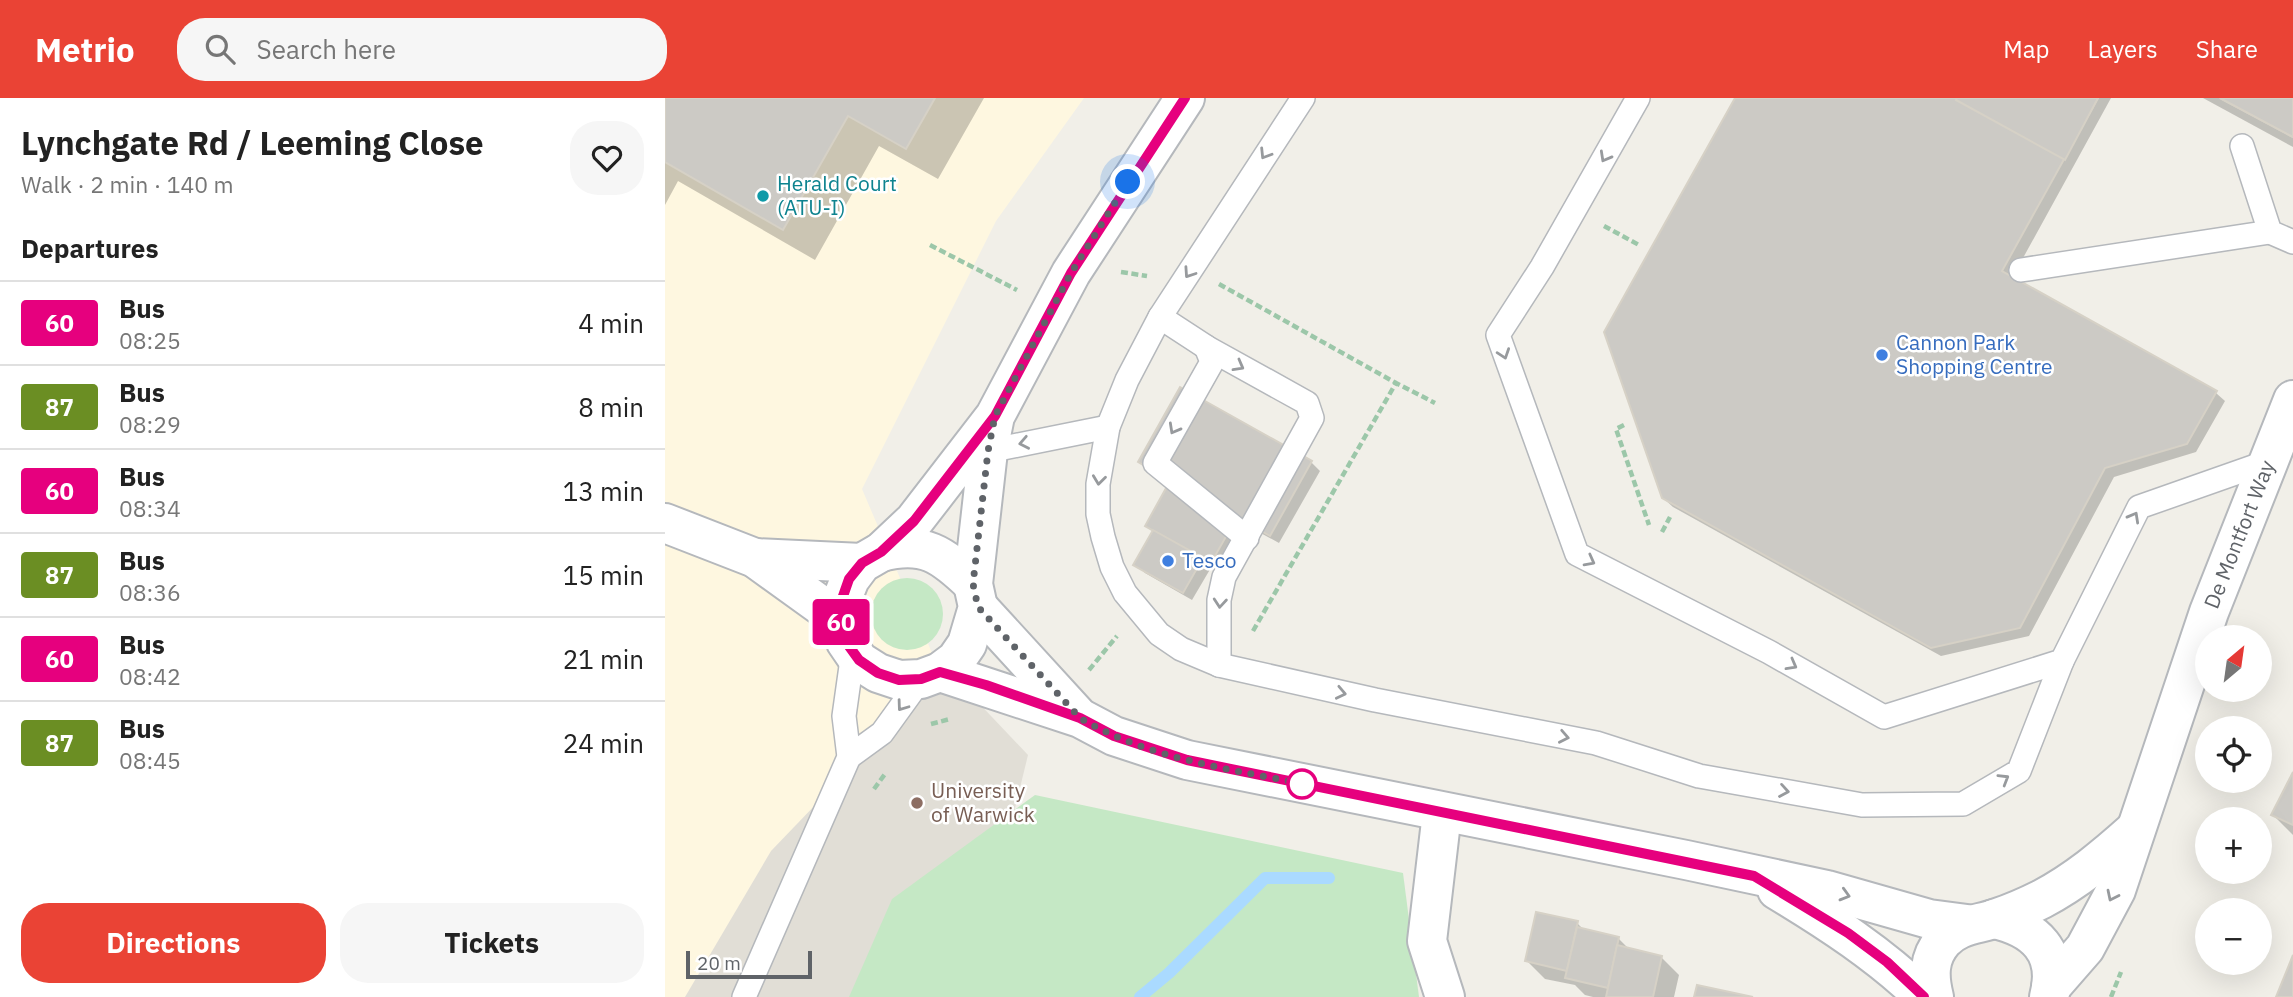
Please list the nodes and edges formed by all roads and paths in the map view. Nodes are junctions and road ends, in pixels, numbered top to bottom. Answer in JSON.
{"nodes":[{"id":1,"x":1185,"y":98,"type":"edge"},
{"id":2,"x":1304,"y":98,"type":"edge"},
{"id":3,"x":1638,"y":98,"type":"edge"},
{"id":4,"x":2242,"y":146,"type":"dead end"},
{"id":5,"x":1616,"y":232,"type":"dead end"},
{"id":6,"x":2270,"y":232,"type":"junction"},
{"id":7,"x":2293,"y":242,"type":"edge"},
{"id":8,"x":930,"y":245,"type":"dead end"},
{"id":9,"x":1639,"y":246,"type":"dead end"},
{"id":10,"x":2021,"y":270,"type":"dead end"},
{"id":11,"x":1071,"y":273,"type":"junction"},
{"id":12,"x":1184,"y":281,"type":"junction"},
{"id":13,"x":1018,"y":291,"type":"dead end"},
{"id":14,"x":1160,"y":317,"type":"junction"},
{"id":15,"x":1206,"y":347,"type":"junction"},
{"id":16,"x":1396,"y":383,"type":"dead end"},
{"id":17,"x":2293,"y":400,"type":"edge"},
{"id":18,"x":1624,"y":425,"type":"dead end"},
{"id":19,"x":1108,"y":427,"type":"junction"},
{"id":20,"x":992,"y":433,"type":"junction"},
{"id":21,"x":2267,"y":462,"type":"junction"},
{"id":22,"x":1670,"y":517,"type":"dead end"},
{"id":23,"x":665,"y":523,"type":"edge"},
{"id":24,"x":1649,"y":524,"type":"dead end"},
{"id":25,"x":1662,"y":532,"type":"dead end"},
{"id":26,"x":1247,"y":538,"type":"junction"},
{"id":27,"x":871,"y":557,"type":"junction"},
{"id":28,"x":755,"y":558,"type":"junction"},
{"id":29,"x":976,"y":595,"type":"junction"},
{"id":30,"x":847,"y":636,"type":"junction"},
{"id":31,"x":2062,"y":661,"type":"junction"},
{"id":32,"x":1219,"y":665,"type":"junction"},
{"id":33,"x":930,"y":675,"type":"junction"},
{"id":34,"x":955,"y":718,"type":"dead end"},
{"id":35,"x":1080,"y":718,"type":"junction"},
{"id":36,"x":923,"y":731,"type":"dead end"},
{"id":37,"x":849,"y":757,"type":"junction"},
{"id":38,"x":1442,"y":813,"type":"junction"},
{"id":39,"x":2134,"y":831,"type":"junction"},
{"id":40,"x":1754,"y":876,"type":"junction"},
{"id":41,"x":1980,"y":922,"type":"junction"},
{"id":42,"x":2050,"y":992,"type":"edge"},
{"id":43,"x":744,"y":997,"type":"edge"},
{"id":44,"x":1445,"y":997,"type":"edge"},
{"id":45,"x":1924,"y":997,"type":"edge"},
{"id":46,"x":1934,"y":997,"type":"edge"}],
"edges":[{"from":1,"to":11,"type":"street"},
{"from":2,"to":12,"type":"lane","one_way":true},
{"from":3,"to":31,"type":"lane","one_way":true},
{"from":4,"to":6,"type":"lane"},
{"from":5,"to":9,"type":"path"},
{"from":6,"to":7,"type":"lane"},
{"from":6,"to":10,"type":"lane"},
{"from":8,"to":13,"type":"path"},
{"from":11,"to":12,"type":"path"},
{"from":11,"to":20,"type":"street"},
{"from":12,"to":14,"type":"lane"},
{"from":12,"to":16,"type":"path"},
{"from":14,"to":15,"type":"lane"},
{"from":14,"to":19,"type":"lane"},
{"from":15,"to":26,"type":"lane","one_way":true},
{"from":15,"to":26,"type":"lane","one_way":true},
{"from":17,"to":21,"type":"street","name":"De Montfort Way"},
{"from":18,"to":24,"type":"path"},
{"from":19,"to":20,"type":"lane","one_way":true},
{"from":19,"to":32,"type":"lane","one_way":true},
{"from":20,"to":27,"type":"street"},
{"from":20,"to":29,"type":"street"},
{"from":31,"to":21,"type":"lane","one_way":true},
{"from":21,"to":39,"type":"street","name":"De Montfort Way"},
{"from":22,"to":25,"type":"path"},
{"from":23,"to":28,"type":"street"},
{"from":26,"to":32,"type":"lane","one_way":true},
{"from":27,"to":28,"type":"street"},
{"from":27,"to":29,"type":"street"},
{"from":27,"to":30,"type":"street"},
{"from":28,"to":30,"type":"street"},
{"from":29,"to":33,"type":"street"},
{"from":29,"to":35,"type":"street"},
{"from":30,"to":33,"type":"street"},
{"from":30,"to":37,"type":"lane"},
{"from":32,"to":31,"type":"lane","one_way":true},
{"from":33,"to":35,"type":"street"},
{"from":33,"to":37,"type":"lane","one_way":true},
{"from":34,"to":36,"type":"path"},
{"from":35,"to":38,"type":"street"},
{"from":37,"to":43,"type":"lane"},
{"from":38,"to":40,"type":"street"},
{"from":38,"to":44,"type":"street"},
{"from":39,"to":41,"type":"street","name":"De Montfort Way"},
{"from":39,"to":42,"type":"street","name":"De Montfort Way","one_way":true},
{"from":40,"to":41,"type":"street","one_way":true},
{"from":40,"to":45,"type":"street"},
{"from":41,"to":42,"type":"street","name":"De Montfort Way"},
{"from":41,"to":46,"type":"street","name":"De Montfort Way"}]}
